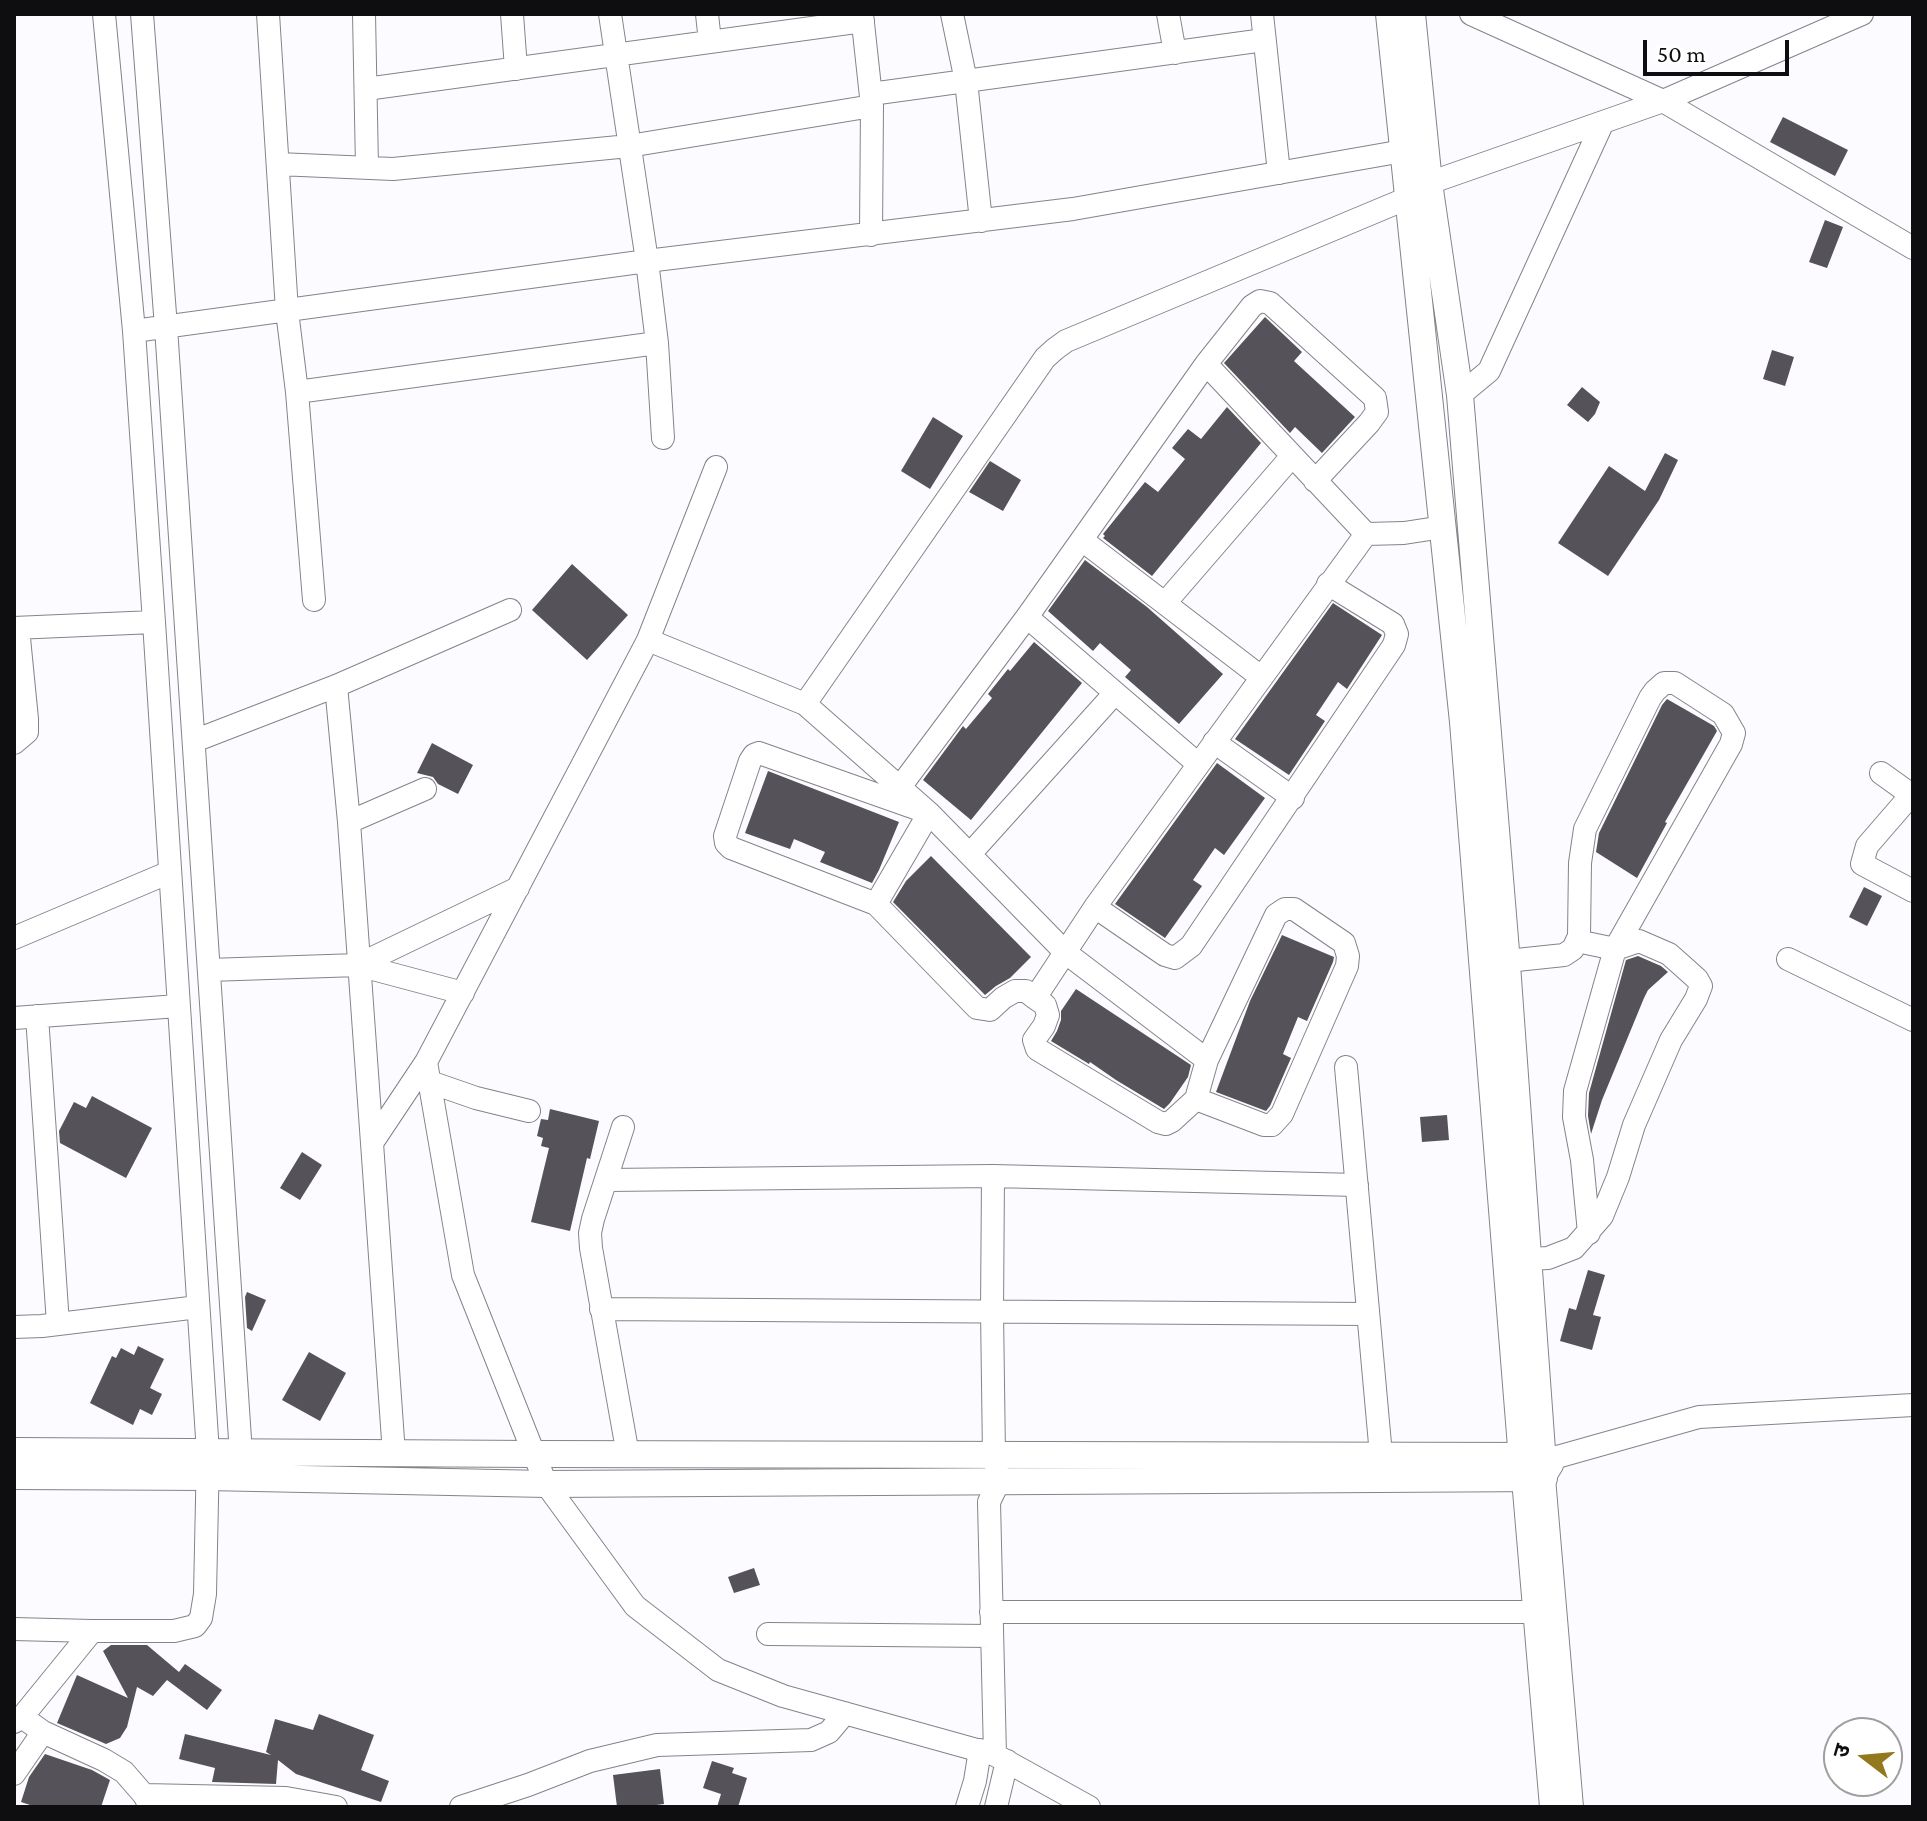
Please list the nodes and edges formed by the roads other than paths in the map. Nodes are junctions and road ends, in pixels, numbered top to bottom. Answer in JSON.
{"nodes":[{"id":1,"x":104,"y":14,"type":"edge"},
{"id":2,"x":142,"y":14,"type":"edge"},
{"id":3,"x":268,"y":14,"type":"edge"},
{"id":4,"x":364,"y":14,"type":"edge"},
{"id":5,"x":512,"y":14,"type":"edge"},
{"id":6,"x":610,"y":14,"type":"edge"},
{"id":7,"x":707,"y":14,"type":"edge"},
{"id":8,"x":952,"y":14,"type":"edge"},
{"id":9,"x":1168,"y":14,"type":"edge"},
{"id":10,"x":1262,"y":14,"type":"edge"},
{"id":11,"x":1389,"y":14,"type":"edge"},
{"id":12,"x":1412,"y":14,"type":"edge"},
{"id":13,"x":1471,"y":14,"type":"edge"},
{"id":14,"x":1862,"y":14,"type":"edge"},
{"id":15,"x":862,"y":18,"type":"edge"},
{"id":16,"x":1264,"y":40,"type":"junction"},
{"id":17,"x":710,"y":42,"type":"junction"},
{"id":18,"x":1175,"y":53,"type":"junction"},
{"id":19,"x":615,"y":55,"type":"junction"},
{"id":20,"x":516,"y":69,"type":"junction"},
{"id":21,"x":966,"y":81,"type":"junction"},
{"id":22,"x":366,"y":89,"type":"junction"},
{"id":23,"x":872,"y":100,"type":"junction"},
{"id":24,"x":1663,"y":101,"type":"junction"},
{"id":25,"x":1603,"y":122,"type":"junction"},
{"id":26,"x":629,"y":146,"type":"junction"},
{"id":27,"x":1414,"y":148,"type":"junction"},
{"id":28,"x":278,"y":164,"type":"junction"},
{"id":29,"x":367,"y":167,"type":"junction"},
{"id":30,"x":1279,"y":173,"type":"junction"},
{"id":31,"x":1419,"y":191,"type":"junction"},
{"id":32,"x":981,"y":221,"type":"junction"},
{"id":33,"x":871,"y":235,"type":"junction"},
{"id":34,"x":1913,"y":248,"type":"edge"},
{"id":35,"x":647,"y":261,"type":"junction"},
{"id":36,"x":287,"y":311,"type":"junction"},
{"id":37,"x":166,"y":327,"type":"junction"},
{"id":38,"x":134,"y":331,"type":"junction"},
{"id":39,"x":657,"y":343,"type":"junction"},
{"id":40,"x":1206,"y":364,"type":"junction"},
{"id":41,"x":297,"y":392,"type":"junction"},
{"id":42,"x":1460,"y":395,"type":"junction"},
{"id":43,"x":663,"y":438,"type":"dead end"},
{"id":44,"x":1292,"y":456,"type":"junction"},
{"id":45,"x":716,"y":467,"type":"dead end"},
{"id":46,"x":1315,"y":481,"type":"junction"},
{"id":47,"x":1443,"y":527,"type":"junction"},
{"id":48,"x":1366,"y":534,"type":"junction"},
{"id":49,"x":1082,"y":540,"type":"junction"},
{"id":50,"x":1328,"y":584,"type":"junction"},
{"id":51,"x":314,"y":600,"type":"dead end"},
{"id":52,"x":1165,"y":603,"type":"junction"},
{"id":53,"x":510,"y":610,"type":"dead end"},
{"id":54,"x":1027,"y":617,"type":"junction"},
{"id":55,"x":154,"y":622,"type":"junction"},
{"id":56,"x":16,"y":628,"type":"edge"},
{"id":57,"x":648,"y":640,"type":"junction"},
{"id":58,"x":1261,"y":677,"type":"junction"},
{"id":59,"x":336,"y":686,"type":"junction"},
{"id":60,"x":1115,"y":693,"type":"junction"},
{"id":61,"x":805,"y":704,"type":"junction"},
{"id":62,"x":194,"y":741,"type":"junction"},
{"id":63,"x":1214,"y":742,"type":"junction"},
{"id":64,"x":14,"y":743,"type":"edge"},
{"id":65,"x":1198,"y":764,"type":"junction"},
{"id":66,"x":1881,"y":773,"type":"dead end"},
{"id":67,"x":900,"y":787,"type":"junction"},
{"id":68,"x":425,"y":789,"type":"dead end"},
{"id":69,"x":1912,"y":795,"type":"edge"},
{"id":70,"x":1293,"y":798,"type":"junction"},
{"id":71,"x":929,"y":813,"type":"junction"},
{"id":72,"x":349,"y":822,"type":"junction"},
{"id":73,"x":970,"y":854,"type":"junction"},
{"id":74,"x":170,"y":872,"type":"junction"},
{"id":75,"x":518,"y":888,"type":"junction"},
{"id":76,"x":1913,"y":891,"type":"edge"},
{"id":77,"x":876,"y":904,"type":"junction"},
{"id":78,"x":1095,"y":907,"type":"junction"},
{"id":79,"x":14,"y":938,"type":"edge"},
{"id":80,"x":1577,"y":941,"type":"junction"},
{"id":81,"x":1615,"y":949,"type":"junction"},
{"id":82,"x":1066,"y":953,"type":"junction"},
{"id":83,"x":1788,"y":959,"type":"dead end"},
{"id":84,"x":1495,"y":962,"type":"junction"},
{"id":85,"x":358,"y":965,"type":"junction"},
{"id":86,"x":209,"y":970,"type":"junction"},
{"id":87,"x":463,"y":993,"type":"junction"},
{"id":88,"x":1035,"y":998,"type":"junction"},
{"id":89,"x":178,"y":1006,"type":"junction"},
{"id":90,"x":37,"y":1016,"type":"junction"},
{"id":91,"x":14,"y":1018,"type":"edge"},
{"id":92,"x":1913,"y":1020,"type":"edge"},
{"id":93,"x":1207,"y":1060,"type":"junction"},
{"id":94,"x":1346,"y":1067,"type":"dead end"},
{"id":95,"x":428,"y":1072,"type":"junction"},
{"id":96,"x":1196,"y":1099,"type":"junction"},
{"id":97,"x":529,"y":1111,"type":"dead end"},
{"id":98,"x":623,"y":1127,"type":"dead end"},
{"id":99,"x":372,"y":1143,"type":"junction"},
{"id":100,"x":1583,"y":1167,"type":"junction"},
{"id":101,"x":993,"y":1176,"type":"junction"},
{"id":102,"x":1618,"y":1177,"type":"junction"},
{"id":103,"x":606,"y":1180,"type":"junction"},
{"id":104,"x":1357,"y":1185,"type":"junction"},
{"id":105,"x":1589,"y":1233,"type":"junction"},
{"id":106,"x":1518,"y":1261,"type":"junction"},
{"id":107,"x":198,"y":1307,"type":"junction"},
{"id":108,"x":601,"y":1309,"type":"junction"},
{"id":109,"x":992,"y":1311,"type":"junction"},
{"id":110,"x":1368,"y":1314,"type":"junction"},
{"id":111,"x":58,"y":1324,"type":"junction"},
{"id":112,"x":14,"y":1327,"type":"edge"},
{"id":113,"x":1913,"y":1405,"type":"edge"},
{"id":114,"x":14,"y":1451,"type":"edge"},
{"id":115,"x":394,"y":1454,"type":"junction"},
{"id":116,"x":535,"y":1454,"type":"junction"},
{"id":117,"x":628,"y":1455,"type":"junction"},
{"id":118,"x":1381,"y":1455,"type":"junction"},
{"id":119,"x":207,"y":1465,"type":"junction"},
{"id":120,"x":242,"y":1465,"type":"junction"},
{"id":121,"x":1538,"y":1465,"type":"junction"},
{"id":122,"x":996,"y":1468,"type":"junction"},
{"id":123,"x":14,"y":1476,"type":"edge"},
{"id":124,"x":546,"y":1484,"type":"junction"},
{"id":125,"x":991,"y":1612,"type":"junction"},
{"id":126,"x":1535,"y":1612,"type":"junction"},
{"id":127,"x":14,"y":1629,"type":"edge"},
{"id":128,"x":92,"y":1631,"type":"junction"},
{"id":129,"x":768,"y":1634,"type":"dead end"},
{"id":130,"x":992,"y":1636,"type":"junction"},
{"id":131,"x":845,"y":1713,"type":"junction"},
{"id":132,"x":18,"y":1719,"type":"edge"},
{"id":133,"x":43,"y":1732,"type":"junction"},
{"id":134,"x":994,"y":1755,"type":"junction"},
{"id":135,"x":14,"y":1774,"type":"edge"},
{"id":136,"x":147,"y":1801,"type":"edge"},
{"id":137,"x":336,"y":1807,"type":"edge"},
{"id":138,"x":461,"y":1807,"type":"edge"},
{"id":139,"x":967,"y":1807,"type":"edge"},
{"id":140,"x":996,"y":1807,"type":"edge"},
{"id":141,"x":1089,"y":1807,"type":"edge"},
{"id":142,"x":1551,"y":1807,"type":"edge"},
{"id":143,"x":1572,"y":1807,"type":"edge"}],
"edges":[{"from":1,"to":38,"type":"street"},
{"from":2,"to":37,"type":"street"},
{"from":3,"to":28,"type":"street"},
{"from":4,"to":22,"type":"street"},
{"from":5,"to":20,"type":"street"},
{"from":6,"to":19,"type":"street"},
{"from":7,"to":17,"type":"street"},
{"from":8,"to":21,"type":"street"},
{"from":9,"to":18,"type":"street"},
{"from":10,"to":16,"type":"street"},
{"from":11,"to":27,"type":"street"},
{"from":12,"to":27,"type":"street"},
{"from":13,"to":24,"type":"street"},
{"from":14,"to":24,"type":"street"},
{"from":15,"to":17,"type":"street"},
{"from":15,"to":23,"type":"street"},
{"from":16,"to":18,"type":"street"},
{"from":16,"to":30,"type":"street"},
{"from":17,"to":19,"type":"street"},
{"from":18,"to":21,"type":"street"},
{"from":19,"to":20,"type":"street"},
{"from":19,"to":26,"type":"street"},
{"from":20,"to":22,"type":"street"},
{"from":21,"to":23,"type":"street"},
{"from":21,"to":32,"type":"street"},
{"from":22,"to":29,"type":"street"},
{"from":23,"to":26,"type":"street"},
{"from":23,"to":33,"type":"street"},
{"from":24,"to":25,"type":"street"},
{"from":24,"to":34,"type":"street"},
{"from":25,"to":31,"type":"street"},
{"from":25,"to":42,"type":"street"},
{"from":26,"to":29,"type":"street"},
{"from":26,"to":35,"type":"street"},
{"from":27,"to":30,"type":"street"},
{"from":27,"to":31,"type":"street"},
{"from":28,"to":29,"type":"street"},
{"from":28,"to":36,"type":"street"},
{"from":30,"to":32,"type":"street"},
{"from":31,"to":42,"type":"street"},
{"from":31,"to":47,"type":"street"},
{"from":31,"to":61,"type":"street"},
{"from":32,"to":33,"type":"street"},
{"from":33,"to":35,"type":"street"},
{"from":35,"to":36,"type":"street"},
{"from":35,"to":39,"type":"street"},
{"from":36,"to":37,"type":"street"},
{"from":36,"to":41,"type":"street"},
{"from":37,"to":38,"type":"street"},
{"from":37,"to":62,"type":"street"},
{"from":38,"to":55,"type":"street"},
{"from":39,"to":41,"type":"street"},
{"from":39,"to":43,"type":"street"},
{"from":40,"to":44,"type":"street"},
{"from":40,"to":46,"type":"street"},
{"from":40,"to":49,"type":"street"},
{"from":41,"to":51,"type":"street"},
{"from":42,"to":84,"type":"street"},
{"from":44,"to":46,"type":"street"},
{"from":44,"to":52,"type":"street"},
{"from":45,"to":57,"type":"street"},
{"from":46,"to":48,"type":"street"},
{"from":47,"to":48,"type":"street"},
{"from":47,"to":84,"type":"street"},
{"from":48,"to":50,"type":"street"},
{"from":49,"to":52,"type":"street"},
{"from":49,"to":54,"type":"street"},
{"from":50,"to":58,"type":"street"},
{"from":50,"to":70,"type":"street"},
{"from":52,"to":58,"type":"street"},
{"from":53,"to":59,"type":"street"},
{"from":54,"to":60,"type":"street"},
{"from":54,"to":67,"type":"street"},
{"from":55,"to":56,"type":"street"},
{"from":55,"to":74,"type":"street"},
{"from":56,"to":64,"type":"street"},
{"from":57,"to":61,"type":"street"},
{"from":57,"to":75,"type":"street"},
{"from":58,"to":63,"type":"street"},
{"from":59,"to":62,"type":"street"},
{"from":59,"to":72,"type":"street"},
{"from":60,"to":65,"type":"street"},
{"from":60,"to":73,"type":"street"},
{"from":61,"to":67,"type":"street"},
{"from":62,"to":86,"type":"street"},
{"from":63,"to":65,"type":"street"},
{"from":63,"to":70,"type":"street"},
{"from":65,"to":78,"type":"street"},
{"from":66,"to":69,"type":"street"},
{"from":67,"to":71,"type":"street"},
{"from":68,"to":72,"type":"street"},
{"from":69,"to":76,"type":"street"},
{"from":70,"to":78,"type":"street"},
{"from":71,"to":73,"type":"street"},
{"from":71,"to":77,"type":"street"},
{"from":71,"to":77,"type":"street"},
{"from":72,"to":85,"type":"street"},
{"from":73,"to":82,"type":"street"},
{"from":74,"to":79,"type":"street"},
{"from":74,"to":89,"type":"street"},
{"from":75,"to":85,"type":"street"},
{"from":75,"to":87,"type":"street"},
{"from":77,"to":88,"type":"street"},
{"from":78,"to":82,"type":"street"},
{"from":80,"to":81,"type":"street"},
{"from":80,"to":81,"type":"street"},
{"from":80,"to":84,"type":"street"},
{"from":81,"to":100,"type":"street"},
{"from":81,"to":102,"type":"street"},
{"from":82,"to":88,"type":"street"},
{"from":82,"to":93,"type":"street"},
{"from":83,"to":92,"type":"street"},
{"from":84,"to":106,"type":"street"},
{"from":85,"to":86,"type":"street"},
{"from":85,"to":87,"type":"street"},
{"from":85,"to":99,"type":"street"},
{"from":86,"to":120,"type":"street"},
{"from":87,"to":95,"type":"street"},
{"from":88,"to":96,"type":"street"},
{"from":89,"to":90,"type":"street"},
{"from":89,"to":107,"type":"street"},
{"from":90,"to":91,"type":"street"},
{"from":90,"to":111,"type":"street"},
{"from":93,"to":96,"type":"street"},
{"from":93,"to":96,"type":"street"},
{"from":94,"to":104,"type":"street"},
{"from":95,"to":97,"type":"street"},
{"from":95,"to":99,"type":"street"},
{"from":95,"to":116,"type":"street"},
{"from":98,"to":103,"type":"street"},
{"from":99,"to":115,"type":"street"},
{"from":100,"to":102,"type":"street"},
{"from":100,"to":105,"type":"street"},
{"from":101,"to":103,"type":"street"},
{"from":101,"to":104,"type":"street"},
{"from":101,"to":109,"type":"street"},
{"from":102,"to":105,"type":"street"},
{"from":103,"to":108,"type":"street"},
{"from":104,"to":110,"type":"street"},
{"from":105,"to":106,"type":"street"},
{"from":106,"to":121,"type":"street"},
{"from":107,"to":111,"type":"street"},
{"from":107,"to":119,"type":"street"},
{"from":108,"to":109,"type":"street"},
{"from":108,"to":117,"type":"street"},
{"from":109,"to":110,"type":"street"},
{"from":109,"to":122,"type":"street"},
{"from":110,"to":118,"type":"street"},
{"from":111,"to":112,"type":"street"},
{"from":113,"to":121,"type":"street"},
{"from":114,"to":119,"type":"street"},
{"from":115,"to":116,"type":"street"},
{"from":115,"to":120,"type":"street"},
{"from":116,"to":117,"type":"street"},
{"from":116,"to":124,"type":"street"},
{"from":117,"to":122,"type":"street"},
{"from":118,"to":121,"type":"street"},
{"from":118,"to":122,"type":"street"},
{"from":119,"to":120,"type":"street"},
{"from":119,"to":123,"type":"street"},
{"from":119,"to":128,"type":"street"},
{"from":120,"to":124,"type":"street"},
{"from":121,"to":122,"type":"street"},
{"from":121,"to":126,"type":"street"},
{"from":121,"to":143,"type":"street"},
{"from":122,"to":124,"type":"street"},
{"from":122,"to":125,"type":"street"},
{"from":124,"to":131,"type":"street"},
{"from":125,"to":126,"type":"street"},
{"from":125,"to":130,"type":"street"},
{"from":126,"to":142,"type":"street"},
{"from":127,"to":128,"type":"street"},
{"from":128,"to":132,"type":"street"},
{"from":129,"to":130,"type":"street"},
{"from":130,"to":134,"type":"street"},
{"from":131,"to":134,"type":"street"},
{"from":131,"to":138,"type":"street"},
{"from":132,"to":133,"type":"street"},
{"from":133,"to":135,"type":"street"},
{"from":133,"to":136,"type":"street"},
{"from":134,"to":139,"type":"street"},
{"from":134,"to":140,"type":"street"},
{"from":134,"to":141,"type":"street"},
{"from":136,"to":137,"type":"street"}]}
